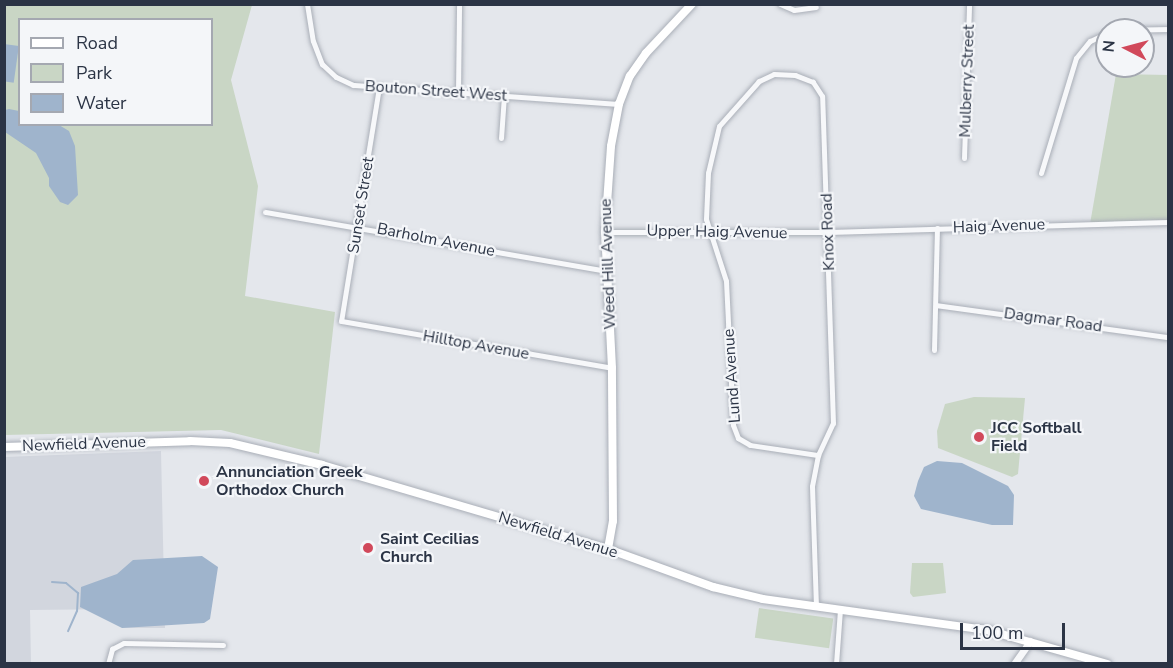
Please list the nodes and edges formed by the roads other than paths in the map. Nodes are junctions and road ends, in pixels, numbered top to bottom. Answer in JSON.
{"nodes":[{"id":1,"x":307,"y":4,"type":"edge"},
{"id":2,"x":459,"y":4,"type":"edge"},
{"id":3,"x":692,"y":4,"type":"edge"},
{"id":4,"x":780,"y":4,"type":"edge"},
{"id":5,"x":969,"y":4,"type":"edge"},
{"id":6,"x":816,"y":7,"type":"dead end"},
{"id":7,"x":1095,"y":39,"type":"edge"},
{"id":8,"x":379,"y":87,"type":"junction"},
{"id":9,"x":458,"y":92,"type":"junction"},
{"id":10,"x":504,"y":95,"type":"junction"},
{"id":11,"x":619,"y":104,"type":"junction"},
{"id":12,"x":501,"y":138,"type":"dead end"},
{"id":13,"x":964,"y":158,"type":"dead end"},
{"id":14,"x":1041,"y":173,"type":"dead end"},
{"id":15,"x":265,"y":212,"type":"dead end"},
{"id":16,"x":1168,"y":222,"type":"edge"},
{"id":17,"x":358,"y":226,"type":"junction"},
{"id":18,"x":937,"y":228,"type":"junction"},
{"id":19,"x":605,"y":232,"type":"junction"},
{"id":20,"x":829,"y":232,"type":"junction"},
{"id":21,"x":711,"y":234,"type":"junction"},
{"id":22,"x":606,"y":271,"type":"junction"},
{"id":23,"x":936,"y":305,"type":"junction"},
{"id":24,"x":341,"y":321,"type":"joint"},
{"id":25,"x":1168,"y":337,"type":"edge"},
{"id":26,"x":934,"y":350,"type":"dead end"},
{"id":27,"x":612,"y":368,"type":"junction"},
{"id":28,"x":4,"y":447,"type":"edge"},
{"id":29,"x":818,"y":455,"type":"junction"},
{"id":30,"x":608,"y":549,"type":"junction"},
{"id":31,"x":816,"y":607,"type":"junction"},
{"id":32,"x":840,"y":610,"type":"junction"},
{"id":33,"x":1030,"y":641,"type":"junction"},
{"id":34,"x":224,"y":645,"type":"dead end"},
{"id":35,"x":108,"y":663,"type":"edge"},
{"id":36,"x":836,"y":663,"type":"edge"},
{"id":37,"x":1014,"y":663,"type":"edge"},
{"id":38,"x":1107,"y":663,"type":"edge"}],
"edges":[{"from":1,"to":8,"type":"street","name":"Bouton Street West"},
{"from":2,"to":9,"type":"street"},
{"from":3,"to":11,"type":"main road","name":"Weed Hill Avenue"},
{"from":4,"to":6,"type":"street"},
{"from":5,"to":13,"type":"street","name":"Mulberry Street"},
{"from":7,"to":14,"type":"street"},
{"from":8,"to":9,"type":"street","name":"Bouton Street West"},
{"from":8,"to":17,"type":"street","name":"Sunset Street"},
{"from":9,"to":10,"type":"street","name":"Bouton Street West"},
{"from":10,"to":11,"type":"street","name":"Bouton Street West"},
{"from":10,"to":12,"type":"street"},
{"from":11,"to":19,"type":"main road","name":"Weed Hill Avenue"},
{"from":15,"to":17,"type":"street","name":"Barholm Avenue"},
{"from":16,"to":18,"type":"street","name":"Haig Avenue"},
{"from":17,"to":22,"type":"street","name":"Barholm Avenue"},
{"from":17,"to":24,"type":"street","name":"Sunset Street"},
{"from":18,"to":20,"type":"street","name":"Haig Avenue"},
{"from":18,"to":23,"type":"street"},
{"from":19,"to":21,"type":"street","name":"Upper Haig Avenue"},
{"from":19,"to":22,"type":"main road","name":"Weed Hill Avenue"},
{"from":20,"to":21,"type":"street","name":"Upper Haig Avenue"},
{"from":20,"to":21,"type":"street","name":"Knox Road"},
{"from":20,"to":29,"type":"street","name":"Knox Road"},
{"from":21,"to":29,"type":"street","name":"Lund Avenue"},
{"from":22,"to":27,"type":"main road","name":"Weed Hill Avenue"},
{"from":23,"to":25,"type":"street","name":"Dagmar Road"},
{"from":23,"to":26,"type":"street"},
{"from":24,"to":27,"type":"street","name":"Hilltop Avenue"},
{"from":27,"to":30,"type":"main road","name":"Weed Hill Avenue"},
{"from":28,"to":30,"type":"main road","name":"Newfield Avenue"},
{"from":29,"to":31,"type":"street","name":"Knox Road"},
{"from":30,"to":31,"type":"main road","name":"Newfield Avenue"},
{"from":31,"to":32,"type":"main road","name":"Newfield Avenue"},
{"from":32,"to":33,"type":"main road","name":"Newfield Avenue"},
{"from":32,"to":36,"type":"street"},
{"from":33,"to":37,"type":"street"},
{"from":33,"to":38,"type":"main road","name":"Newfield Avenue"},
{"from":34,"to":35,"type":"street"}]}
